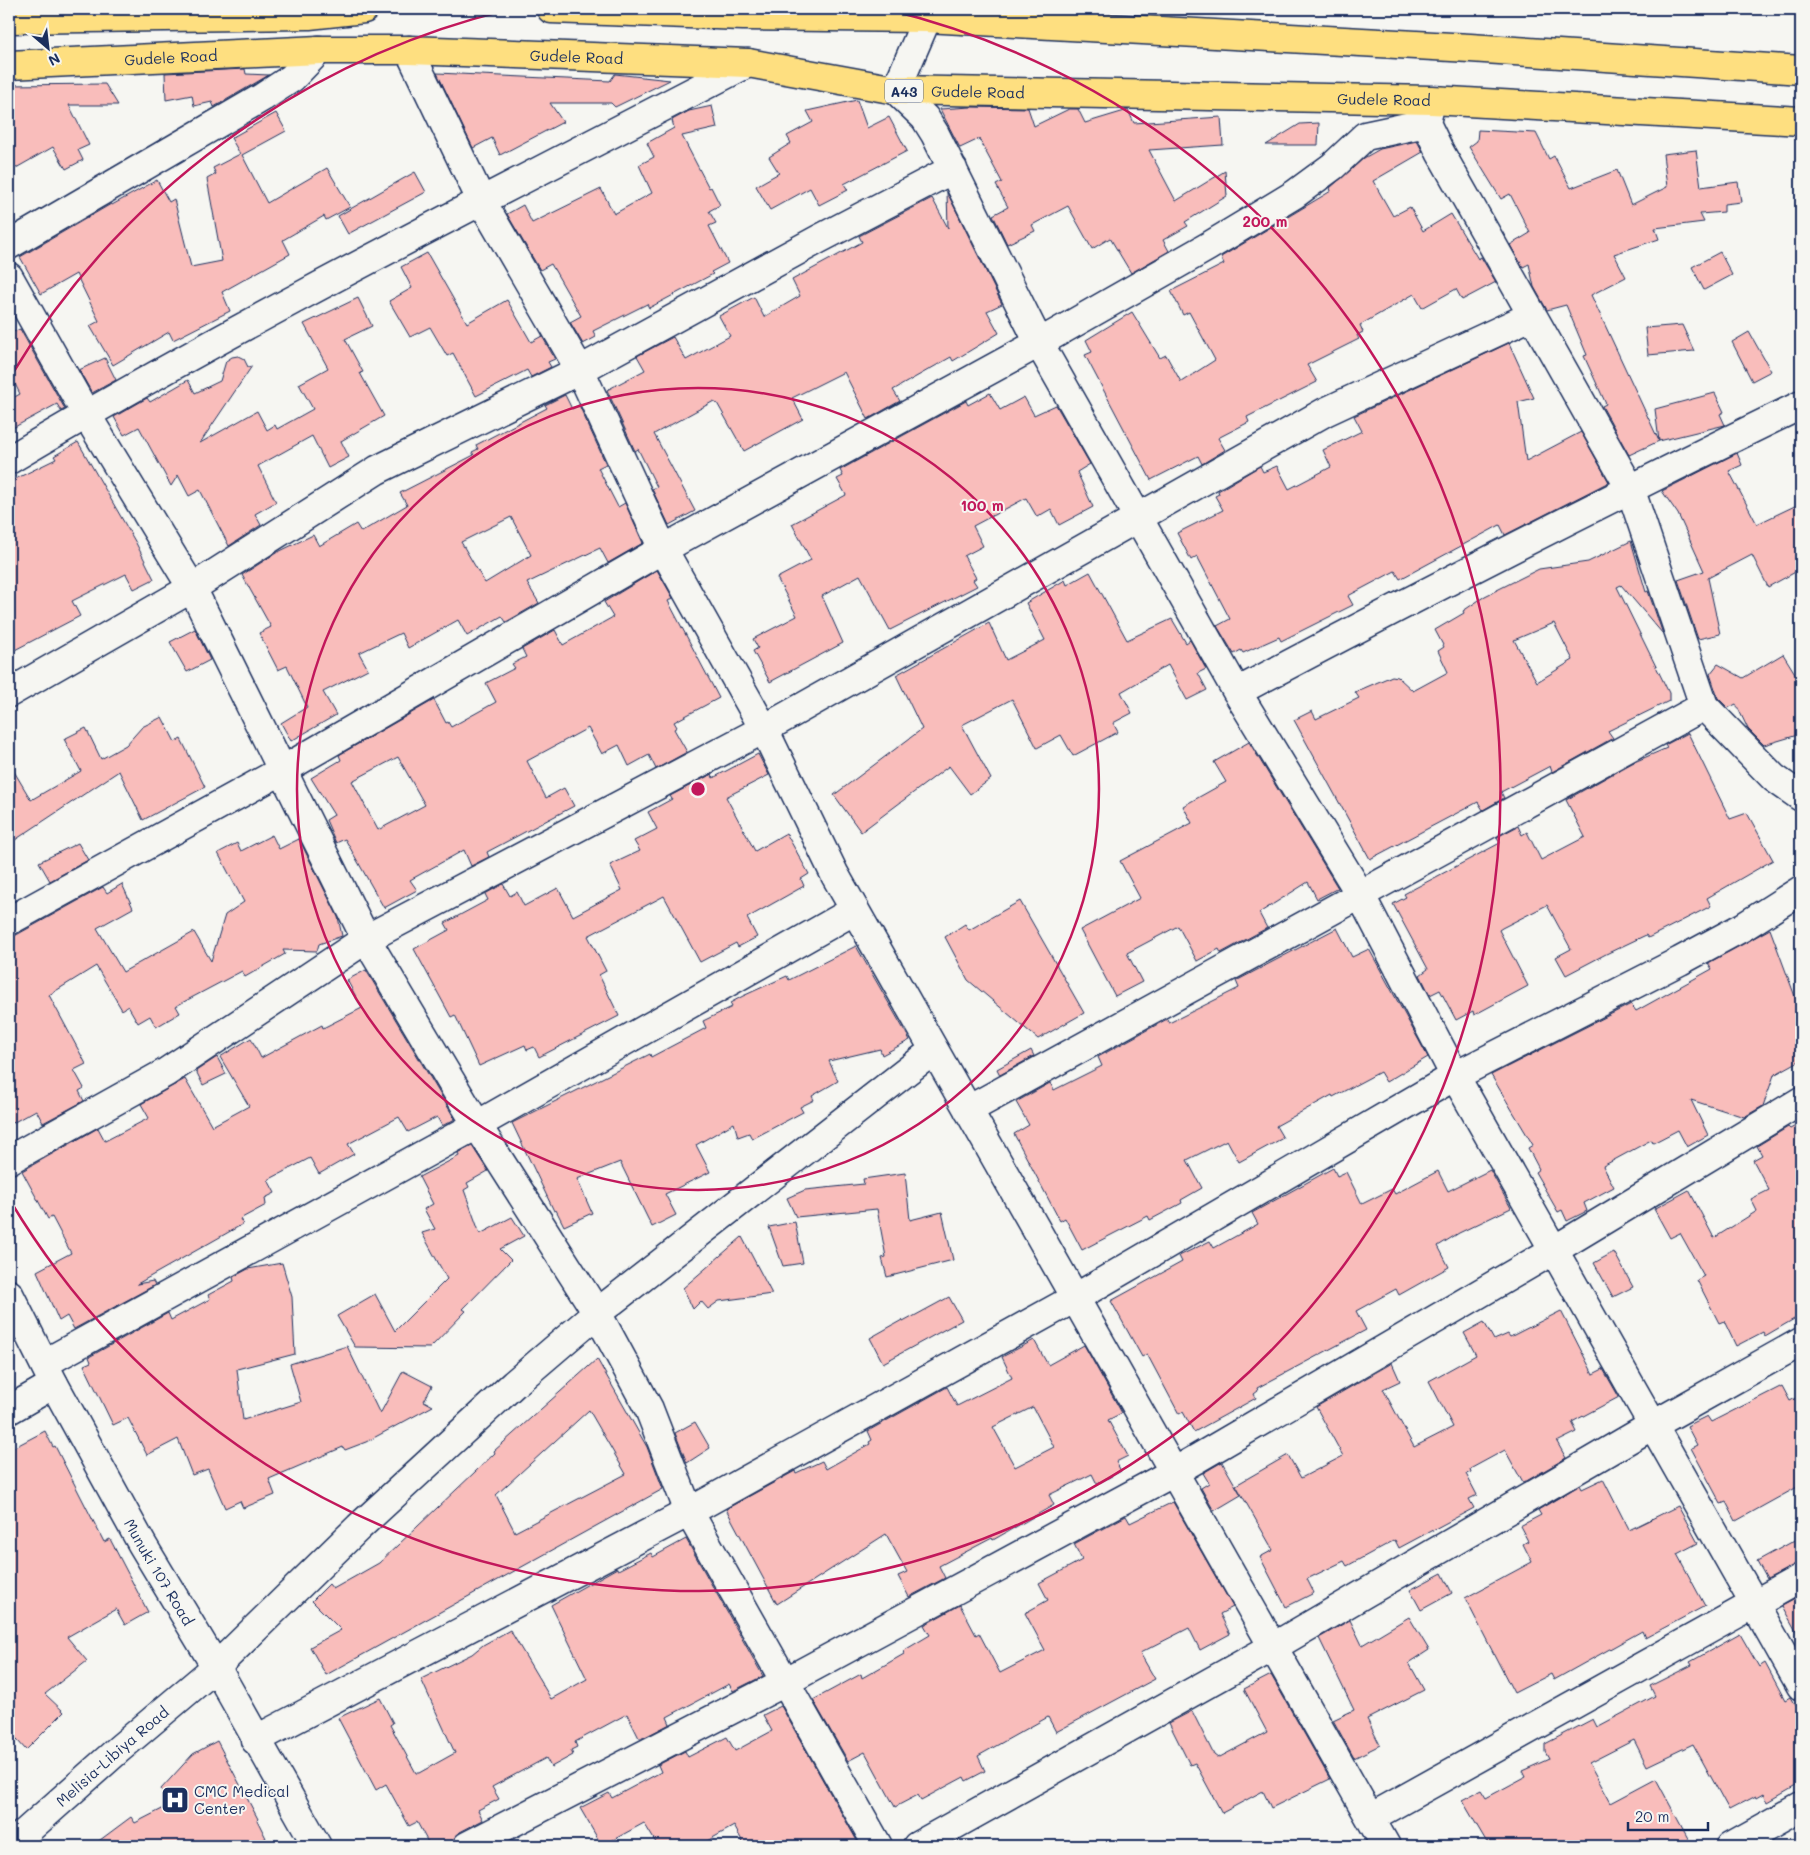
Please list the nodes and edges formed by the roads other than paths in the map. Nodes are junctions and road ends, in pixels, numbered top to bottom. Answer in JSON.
{"nodes":[{"id":1,"x":364,"y":9,"type":"edge"},
{"id":2,"x":551,"y":9,"type":"edge"},
{"id":3,"x":928,"y":14,"type":"edge"},
{"id":4,"x":9,"y":19,"type":"edge"},
{"id":5,"x":319,"y":50,"type":"junction"},
{"id":6,"x":409,"y":50,"type":"junction"},
{"id":7,"x":748,"y":63,"type":"junction"},
{"id":8,"x":9,"y":65,"type":"edge"},
{"id":9,"x":1801,"y":70,"type":"edge"},
{"id":10,"x":896,"y":90,"type":"junction"},
{"id":11,"x":1429,"y":112,"type":"junction"},
{"id":12,"x":1801,"y":121,"type":"edge"},
{"id":13,"x":953,"y":169,"type":"junction"},
{"id":14,"x":481,"y":200,"type":"junction"},
{"id":15,"x":9,"y":245,"type":"edge"},
{"id":16,"x":9,"y":277,"type":"edge"},
{"id":17,"x":1531,"y":316,"type":"junction"},
{"id":18,"x":1039,"y":343,"type":"junction"},
{"id":19,"x":580,"y":370,"type":"junction"},
{"id":20,"x":1801,"y":406,"type":"edge"},
{"id":21,"x":86,"y":414,"type":"junction"},
{"id":22,"x":9,"y":460,"type":"edge"},
{"id":23,"x":1630,"y":488,"type":"junction"},
{"id":24,"x":1137,"y":516,"type":"junction"},
{"id":25,"x":663,"y":549,"type":"junction"},
{"id":26,"x":192,"y":588,"type":"junction"},
{"id":27,"x":1237,"y":692,"type":"junction"},
{"id":28,"x":9,"y":693,"type":"edge"},
{"id":29,"x":1704,"y":706,"type":"junction"},
{"id":30,"x":764,"y":729,"type":"junction"},
{"id":31,"x":281,"y":771,"type":"junction"},
{"id":32,"x":1801,"y":797,"type":"edge"},
{"id":33,"x":1801,"y":890,"type":"edge"},
{"id":34,"x":1360,"y":894,"type":"junction"},
{"id":35,"x":855,"y":910,"type":"junction"},
{"id":36,"x":9,"y":922,"type":"edge"},
{"id":37,"x":366,"y":939,"type":"junction"},
{"id":38,"x":934,"y":1050,"type":"junction"},
{"id":39,"x":1455,"y":1076,"type":"junction"},
{"id":40,"x":1801,"y":1101,"type":"edge"},
{"id":41,"x":968,"y":1110,"type":"junction"},
{"id":42,"x":477,"y":1125,"type":"junction"},
{"id":43,"x":9,"y":1160,"type":"edge"},
{"id":44,"x":1554,"y":1250,"type":"junction"},
{"id":45,"x":9,"y":1294,"type":"edge"},
{"id":46,"x":1075,"y":1298,"type":"junction"},
{"id":47,"x":597,"y":1313,"type":"junction"},
{"id":48,"x":1801,"y":1342,"type":"edge"},
{"id":49,"x":49,"y":1374,"type":"junction"},
{"id":50,"x":9,"y":1410,"type":"edge"},
{"id":51,"x":1653,"y":1425,"type":"junction"},
{"id":52,"x":1174,"y":1472,"type":"junction"},
{"id":53,"x":689,"y":1512,"type":"junction"},
{"id":54,"x":1801,"y":1578,"type":"edge"},
{"id":55,"x":1755,"y":1604,"type":"junction"},
{"id":56,"x":1273,"y":1647,"type":"junction"},
{"id":57,"x":216,"y":1667,"type":"junction"},
{"id":58,"x":785,"y":1682,"type":"junction"},
{"id":59,"x":1801,"y":1686,"type":"edge"},
{"id":60,"x":255,"y":1740,"type":"junction"},
{"id":61,"x":1801,"y":1807,"type":"edge"},
{"id":62,"x":1370,"y":1818,"type":"junction"},
{"id":63,"x":10,"y":1846,"type":"edge"},
{"id":64,"x":317,"y":1846,"type":"edge"},
{"id":65,"x":467,"y":1846,"type":"edge"},
{"id":66,"x":878,"y":1846,"type":"edge"},
{"id":67,"x":918,"y":1846,"type":"edge"},
{"id":68,"x":1386,"y":1846,"type":"edge"},
{"id":69,"x":1731,"y":1846,"type":"edge"}],
"edges":[{"from":1,"to":4,"type":"highway"},
{"from":2,"to":3,"type":"highway"},
{"from":3,"to":9,"type":"highway"},
{"from":3,"to":10,"type":"street"},
{"from":5,"to":6,"type":"highway","name":"Gudele Road","number":"A43"},
{"from":5,"to":8,"type":"highway","name":"Gudele Road","number":"A43"},
{"from":5,"to":15,"type":"street"},
{"from":6,"to":7,"type":"highway","name":"Gudele Road","number":"A43"},
{"from":6,"to":14,"type":"street"},
{"from":7,"to":10,"type":"highway","name":"Gudele Road","number":"A43"},
{"from":7,"to":14,"type":"street"},
{"from":10,"to":11,"type":"highway","name":"Gudele Road","number":"A43"},
{"from":10,"to":13,"type":"street"},
{"from":11,"to":12,"type":"highway","name":"Gudele Road","number":"A43"},
{"from":11,"to":17,"type":"street"},
{"from":11,"to":18,"type":"street"},
{"from":13,"to":18,"type":"street"},
{"from":13,"to":19,"type":"street"},
{"from":14,"to":19,"type":"street"},
{"from":14,"to":21,"type":"street"},
{"from":16,"to":21,"type":"street"},
{"from":17,"to":23,"type":"street"},
{"from":17,"to":24,"type":"street"},
{"from":18,"to":24,"type":"street"},
{"from":18,"to":25,"type":"street"},
{"from":19,"to":25,"type":"street"},
{"from":19,"to":26,"type":"street"},
{"from":20,"to":23,"type":"street"},
{"from":21,"to":22,"type":"street"},
{"from":21,"to":26,"type":"street"},
{"from":23,"to":27,"type":"street"},
{"from":23,"to":29,"type":"street"},
{"from":24,"to":27,"type":"street"},
{"from":24,"to":30,"type":"street"},
{"from":25,"to":30,"type":"street"},
{"from":25,"to":31,"type":"street"},
{"from":26,"to":28,"type":"street"},
{"from":26,"to":31,"type":"street"},
{"from":27,"to":34,"type":"street"},
{"from":29,"to":32,"type":"street"},
{"from":29,"to":34,"type":"street"},
{"from":30,"to":35,"type":"street"},
{"from":30,"to":37,"type":"street"},
{"from":31,"to":36,"type":"street"},
{"from":31,"to":37,"type":"street"},
{"from":33,"to":39,"type":"street"},
{"from":34,"to":39,"type":"street"},
{"from":34,"to":41,"type":"street"},
{"from":35,"to":38,"type":"street"},
{"from":35,"to":42,"type":"street"},
{"from":37,"to":42,"type":"street"},
{"from":37,"to":43,"type":"street"},
{"from":38,"to":41,"type":"street"},
{"from":38,"to":47,"type":"street","name":"Melisia-Libiya Road"},
{"from":39,"to":44,"type":"street"},
{"from":39,"to":46,"type":"street"},
{"from":40,"to":44,"type":"street"},
{"from":41,"to":46,"type":"street"},
{"from":42,"to":47,"type":"street"},
{"from":42,"to":49,"type":"street"},
{"from":44,"to":51,"type":"street"},
{"from":44,"to":52,"type":"street"},
{"from":45,"to":49,"type":"street","name":"Munuki 107 Road"},
{"from":46,"to":52,"type":"street"},
{"from":46,"to":53,"type":"street"},
{"from":47,"to":53,"type":"street"},
{"from":47,"to":57,"type":"street","name":"Melisia-Libiya Road"},
{"from":48,"to":51,"type":"street"},
{"from":49,"to":50,"type":"street"},
{"from":49,"to":57,"type":"street","name":"Munuki 107 Road"},
{"from":51,"to":55,"type":"street"},
{"from":51,"to":56,"type":"street"},
{"from":52,"to":56,"type":"street"},
{"from":52,"to":58,"type":"street"},
{"from":53,"to":58,"type":"street"},
{"from":53,"to":60,"type":"street"},
{"from":54,"to":55,"type":"street"},
{"from":55,"to":59,"type":"street"},
{"from":55,"to":62,"type":"street"},
{"from":56,"to":62,"type":"street"},
{"from":56,"to":67,"type":"street"},
{"from":57,"to":60,"type":"street","name":"Munuki 107 Road"},
{"from":57,"to":63,"type":"street","name":"Melisia-Libiya Road"},
{"from":58,"to":65,"type":"street"},
{"from":58,"to":66,"type":"street"},
{"from":60,"to":64,"type":"street","name":"Munuki 107 Road"},
{"from":61,"to":69,"type":"street"},
{"from":62,"to":68,"type":"street"}]}
